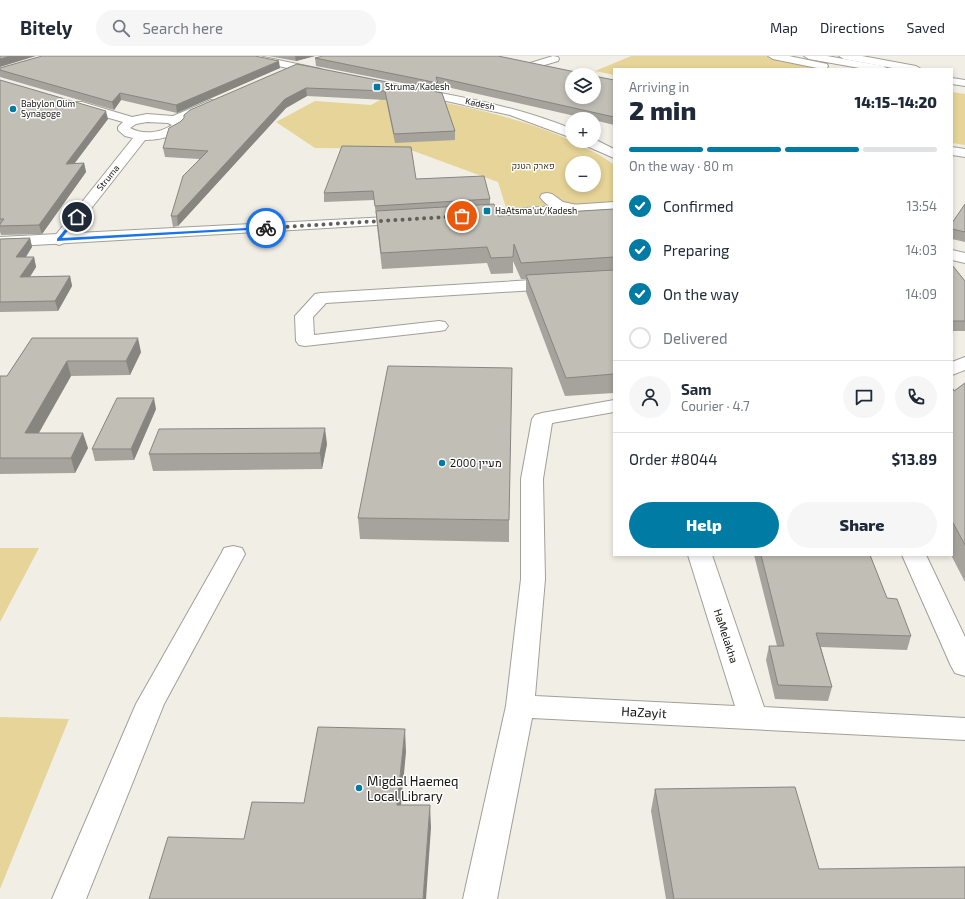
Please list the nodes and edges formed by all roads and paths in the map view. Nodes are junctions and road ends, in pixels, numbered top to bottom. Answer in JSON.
{"nodes":[{"id":1,"x":244,"y":56,"type":"edge"},
{"id":2,"x":773,"y":56,"type":"edge"},
{"id":3,"x":809,"y":56,"type":"edge"},
{"id":4,"x":844,"y":56,"type":"edge"},
{"id":5,"x":317,"y":60,"type":"edge"},
{"id":6,"x":517,"y":63,"type":"edge"},
{"id":7,"x":554,"y":65,"type":"dead end"},
{"id":8,"x":296,"y":67,"type":"junction"},
{"id":9,"x":834,"y":68,"type":"edge"},
{"id":10,"x":877,"y":68,"type":"edge"},
{"id":11,"x":910,"y":68,"type":"edge"},
{"id":12,"x":333,"y":74,"type":"edge"},
{"id":13,"x":274,"y":76,"type":"edge"},
{"id":14,"x":953,"y":81,"type":"edge"},
{"id":15,"x":965,"y":83,"type":"edge"},
{"id":16,"x":401,"y":88,"type":"edge"},
{"id":17,"x":953,"y":88,"type":"edge"},
{"id":18,"x":965,"y":91,"type":"edge"},
{"id":19,"x":225,"y":98,"type":"edge"},
{"id":20,"x":66,"y":101,"type":"edge"},
{"id":21,"x":175,"y":120,"type":"junction"},
{"id":22,"x":132,"y":121,"type":"junction"},
{"id":23,"x":565,"y":131,"type":"edge"},
{"id":24,"x":142,"y":135,"type":"junction"},
{"id":25,"x":601,"y":148,"type":"edge"},
{"id":26,"x":953,"y":150,"type":"edge"},
{"id":27,"x":965,"y":153,"type":"edge"},
{"id":28,"x":613,"y":154,"type":"edge"},
{"id":29,"x":547,"y":197,"type":"dead end"},
{"id":30,"x":613,"y":206,"type":"edge"},
{"id":31,"x":576,"y":209,"type":"junction"},
{"id":32,"x":455,"y":217,"type":"edge"},
{"id":33,"x":423,"y":219,"type":"edge"},
{"id":34,"x":59,"y":240,"type":"junction"},
{"id":35,"x":0,"y":242,"type":"edge"},
{"id":36,"x":953,"y":255,"type":"edge"},
{"id":37,"x":953,"y":256,"type":"edge"},
{"id":38,"x":965,"y":258,"type":"edge"},
{"id":39,"x":965,"y":262,"type":"edge"},
{"id":40,"x":613,"y":280,"type":"edge"},
{"id":41,"x":439,"y":326,"type":"dead end"},
{"id":42,"x":965,"y":363,"type":"edge"},
{"id":43,"x":953,"y":369,"type":"edge"},
{"id":44,"x":613,"y":406,"type":"edge"},
{"id":45,"x":233,"y":554,"type":"dead end"},
{"id":46,"x":700,"y":556,"type":"edge"},
{"id":47,"x":914,"y":556,"type":"edge"},
{"id":48,"x":965,"y":666,"type":"edge"},
{"id":49,"x":520,"y":706,"type":"junction"},
{"id":50,"x":753,"y":718,"type":"junction"},
{"id":51,"x":965,"y":730,"type":"edge"},
{"id":52,"x":69,"y":899,"type":"edge"},
{"id":53,"x":480,"y":899,"type":"edge"}],
"edges":[{"from":1,"to":8,"type":"street"},
{"from":2,"to":9,"type":"street"},
{"from":3,"to":10,"type":"street"},
{"from":4,"to":11,"type":"street"},
{"from":5,"to":8,"type":"street"},
{"from":6,"to":7,"type":"street"},
{"from":8,"to":12,"type":"street"},
{"from":8,"to":13,"type":"street"},
{"from":14,"to":15,"type":"street"},
{"from":16,"to":23,"type":"street","name":"Kadesh"},
{"from":17,"to":18,"type":"street"},
{"from":19,"to":21,"type":"street"},
{"from":20,"to":22,"type":"street"},
{"from":21,"to":22,"type":"street"},
{"from":21,"to":24,"type":"street"},
{"from":22,"to":24,"type":"street"},
{"from":24,"to":34,"type":"street","name":"Struma"},
{"from":25,"to":28,"type":"street"},
{"from":26,"to":27,"type":"street"},
{"from":29,"to":31,"type":"street"},
{"from":30,"to":31,"type":"street"},
{"from":31,"to":32,"type":"street"},
{"from":33,"to":34,"type":"street"},
{"from":34,"to":35,"type":"street"},
{"from":36,"to":38,"type":"street"},
{"from":37,"to":39,"type":"street"},
{"from":40,"to":41,"type":"street"},
{"from":42,"to":43,"type":"street"},
{"from":44,"to":49,"type":"street"},
{"from":45,"to":52,"type":"street"},
{"from":46,"to":50,"type":"street","name":"HaMelakha"},
{"from":47,"to":48,"type":"street"},
{"from":49,"to":50,"type":"street","name":"HaZayit"},
{"from":49,"to":53,"type":"street"},
{"from":50,"to":51,"type":"street","name":"HaZayit"}]}
